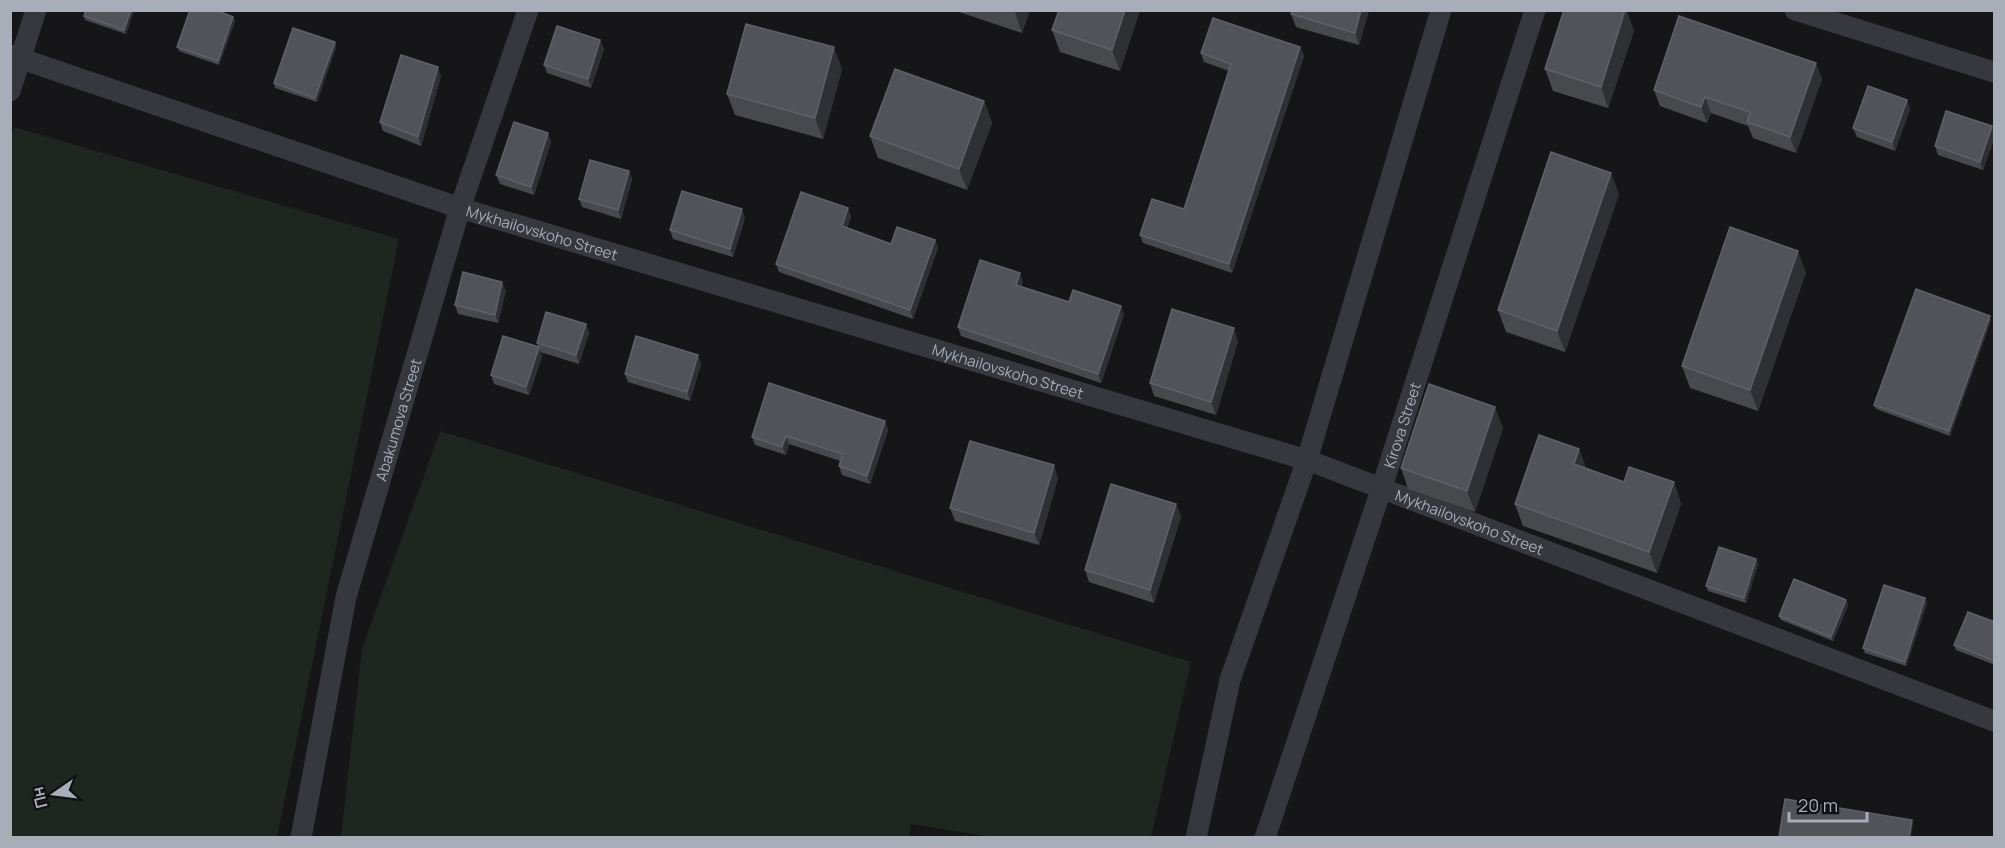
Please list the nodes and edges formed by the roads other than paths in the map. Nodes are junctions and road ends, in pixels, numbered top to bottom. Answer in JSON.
{"nodes":[{"id":1,"x":36,"y":10,"type":"edge"},
{"id":2,"x":528,"y":10,"type":"edge"},
{"id":3,"x":1441,"y":10,"type":"edge"},
{"id":4,"x":1535,"y":10,"type":"edge"},
{"id":5,"x":1795,"y":10,"type":"edge"},
{"id":6,"x":15,"y":57,"type":"edge"},
{"id":7,"x":1995,"y":72,"type":"edge"},
{"id":8,"x":10,"y":91,"type":"edge"},
{"id":9,"x":460,"y":208,"type":"junction"},
{"id":10,"x":1307,"y":460,"type":"junction"},
{"id":11,"x":1381,"y":490,"type":"junction"},
{"id":12,"x":1995,"y":721,"type":"edge"},
{"id":13,"x":301,"y":837,"type":"edge"},
{"id":14,"x":1196,"y":837,"type":"edge"},
{"id":15,"x":1265,"y":837,"type":"edge"}],
"edges":[{"from":1,"to":6,"type":"street"},
{"from":2,"to":9,"type":"street","name":"Abakumova Street"},
{"from":3,"to":10,"type":"street"},
{"from":4,"to":11,"type":"street","name":"Kirova Street"},
{"from":5,"to":7,"type":"street"},
{"from":6,"to":8,"type":"street"},
{"from":6,"to":9,"type":"street","name":"Mykhailovskoho Street"},
{"from":9,"to":10,"type":"street","name":"Mykhailovskoho Street"},
{"from":9,"to":13,"type":"street","name":"Abakumova Street"},
{"from":10,"to":11,"type":"street","name":"Mykhailovskoho Street"},
{"from":10,"to":14,"type":"street"},
{"from":11,"to":12,"type":"street","name":"Mykhailovskoho Street"},
{"from":11,"to":15,"type":"street","name":"Kirova Street"}]}
